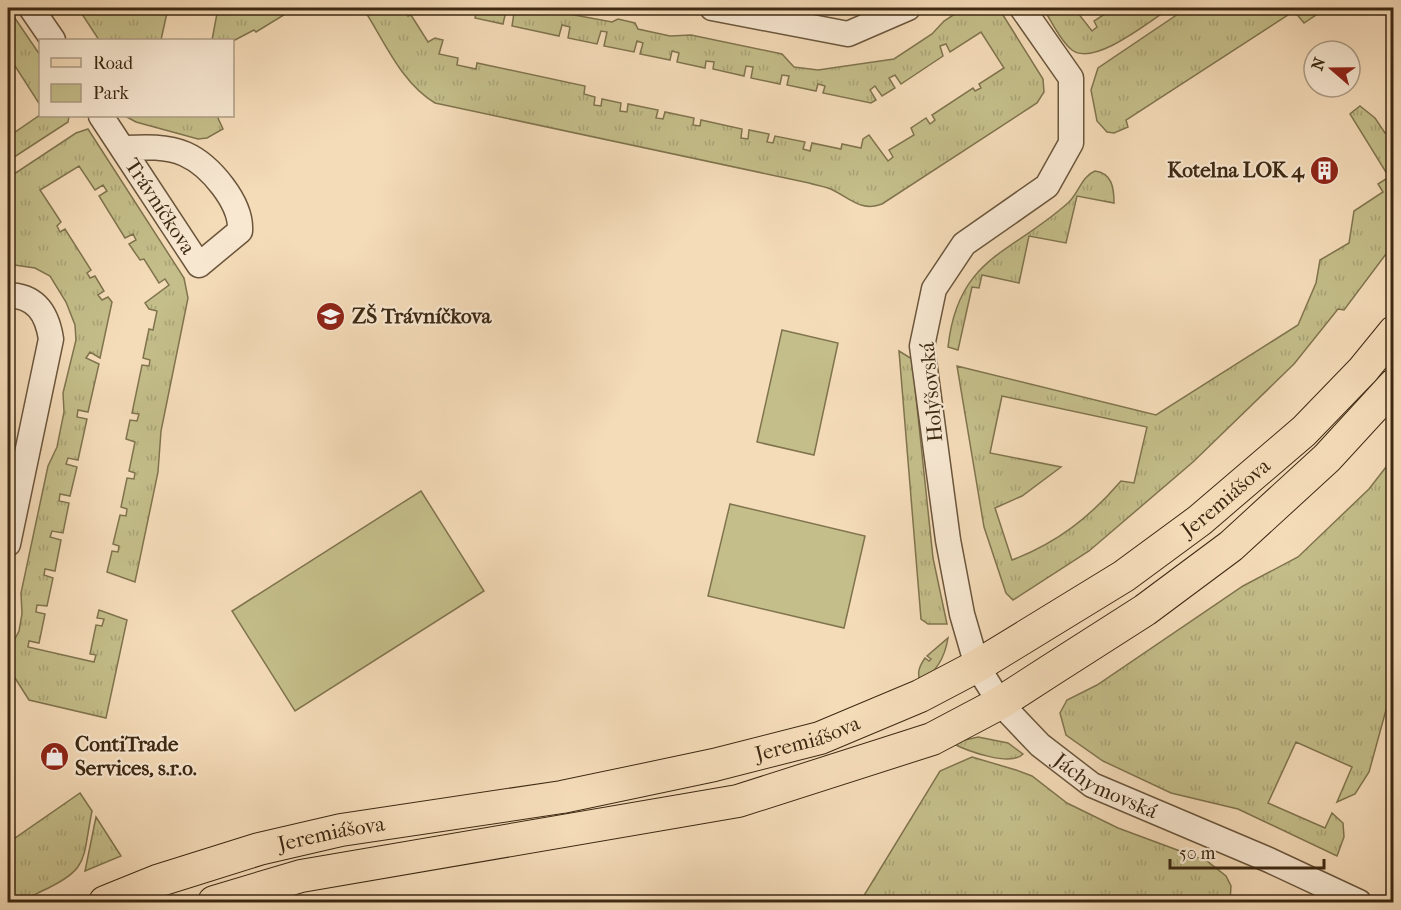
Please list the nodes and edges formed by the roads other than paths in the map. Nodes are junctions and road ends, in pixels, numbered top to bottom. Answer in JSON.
{"nodes":[{"id":1,"x":31,"y":8,"type":"edge"},
{"id":2,"x":712,"y":8,"type":"edge"},
{"id":3,"x":908,"y":8,"type":"edge"},
{"id":4,"x":1022,"y":8,"type":"edge"},
{"id":5,"x":52,"y":39,"type":"edge"},
{"id":6,"x":102,"y":117,"type":"edge"},
{"id":7,"x":125,"y":148,"type":"junction"},
{"id":8,"x":8,"y":295,"type":"edge"},
{"id":9,"x":1394,"y":332,"type":"edge"},
{"id":10,"x":1394,"y":385,"type":"edge"},
{"id":11,"x":8,"y":544,"type":"edge"},
{"id":12,"x":977,"y":666,"type":"junction"},
{"id":13,"x":1000,"y":703,"type":"junction"},
{"id":14,"x":105,"y":903,"type":"edge"},
{"id":15,"x":214,"y":903,"type":"edge"},
{"id":16,"x":1359,"y":903,"type":"edge"}],
"edges":[{"from":1,"to":5,"type":"street"},
{"from":2,"to":3,"type":"street"},
{"from":4,"to":12,"type":"street","name":"Holýšovská"},
{"from":6,"to":7,"type":"street","name":"Trávníčkova"},
{"from":7,"to":7,"type":"street","name":"Trávníčkova"},
{"from":8,"to":11,"type":"street"},
{"from":9,"to":12,"type":"main road","name":"Jeremiášova"},
{"from":10,"to":13,"type":"main road","name":"Jeremiášova"},
{"from":12,"to":13,"type":"street","name":"Holýšovská"},
{"from":12,"to":14,"type":"main road","name":"Jeremiášova"},
{"from":13,"to":15,"type":"main road","name":"Jeremiášova"},
{"from":13,"to":16,"type":"street","name":"Jáchymovská"}]}
